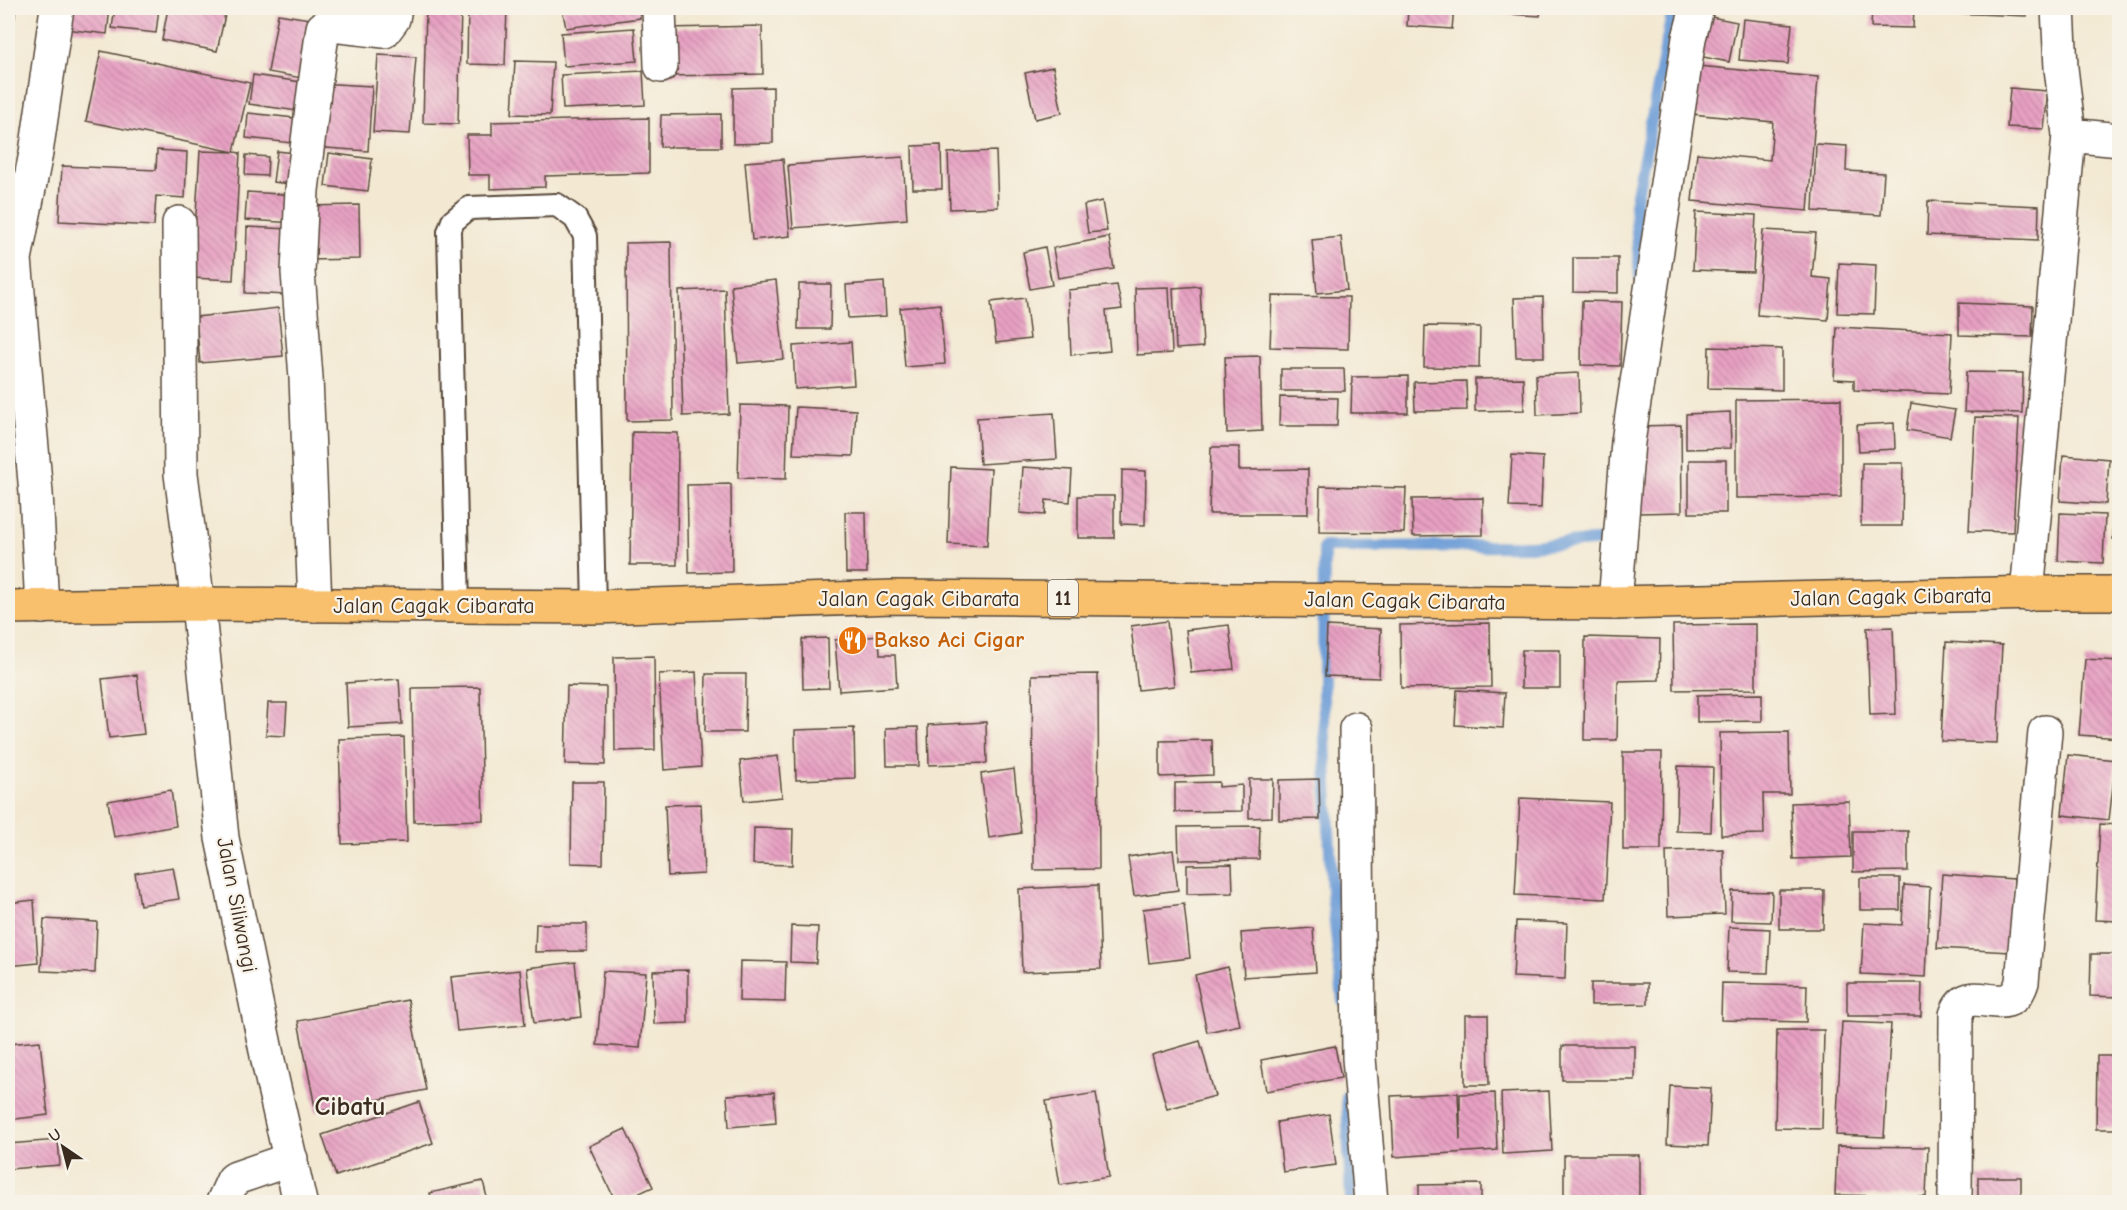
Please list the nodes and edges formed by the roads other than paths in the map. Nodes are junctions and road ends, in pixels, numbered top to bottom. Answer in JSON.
{"nodes":[{"id":1,"x":57,"y":8,"type":"edge"},
{"id":2,"x":395,"y":8,"type":"edge"},
{"id":3,"x":659,"y":8,"type":"edge"},
{"id":4,"x":1697,"y":8,"type":"edge"},
{"id":5,"x":2058,"y":8,"type":"edge"},
{"id":6,"x":661,"y":66,"type":"dead end"},
{"id":7,"x":2069,"y":135,"type":"junction"},
{"id":8,"x":2120,"y":140,"type":"edge"},
{"id":9,"x":179,"y":223,"type":"dead end"},
{"id":10,"x":2120,"y":593,"type":"edge"},
{"id":11,"x":2028,"y":594,"type":"junction"},
{"id":12,"x":1615,"y":603,"type":"junction"},
{"id":13,"x":198,"y":604,"type":"junction"},
{"id":14,"x":315,"y":605,"type":"junction"},
{"id":15,"x":458,"y":606,"type":"junction"},
{"id":16,"x":8,"y":607,"type":"edge"},
{"id":17,"x":42,"y":607,"type":"junction"},
{"id":18,"x":594,"y":607,"type":"junction"},
{"id":19,"x":1356,"y":729,"type":"dead end"},
{"id":20,"x":2045,"y":732,"type":"dead end"},
{"id":21,"x":291,"y":1160,"type":"junction"},
{"id":22,"x":223,"y":1203,"type":"edge"},
{"id":23,"x":300,"y":1203,"type":"edge"},
{"id":24,"x":1371,"y":1203,"type":"edge"},
{"id":25,"x":1955,"y":1203,"type":"edge"}],
"edges":[{"from":1,"to":17,"type":"street"},
{"from":2,"to":14,"type":"street"},
{"from":3,"to":6,"type":"street"},
{"from":4,"to":12,"type":"street"},
{"from":5,"to":7,"type":"street"},
{"from":7,"to":8,"type":"street"},
{"from":7,"to":11,"type":"street"},
{"from":9,"to":13,"type":"street","name":"Jalan Siliwangi"},
{"from":10,"to":11,"type":"highway","name":"Jalan Cagak Cibarata","number":"11"},
{"from":11,"to":12,"type":"highway","name":"Jalan Cagak Cibarata","number":"11"},
{"from":12,"to":18,"type":"highway","name":"Jalan Cagak Cibarata","number":"11"},
{"from":13,"to":14,"type":"highway","name":"Jalan Cagak Cibarata","number":"11"},
{"from":13,"to":17,"type":"highway","name":"Jalan Cagak Cibarata","number":"11"},
{"from":13,"to":21,"type":"street","name":"Jalan Siliwangi"},
{"from":14,"to":15,"type":"highway","name":"Jalan Cagak Cibarata","number":"11"},
{"from":15,"to":18,"type":"highway","name":"Jalan Cagak Cibarata","number":"11"},
{"from":15,"to":18,"type":"lane"},
{"from":16,"to":17,"type":"highway","name":"Jalan Cagak Cibarata","number":"11"},
{"from":19,"to":24,"type":"street"},
{"from":20,"to":25,"type":"street"},
{"from":21,"to":22,"type":"street"},
{"from":21,"to":23,"type":"street","name":"Jalan Siliwangi"}]}
